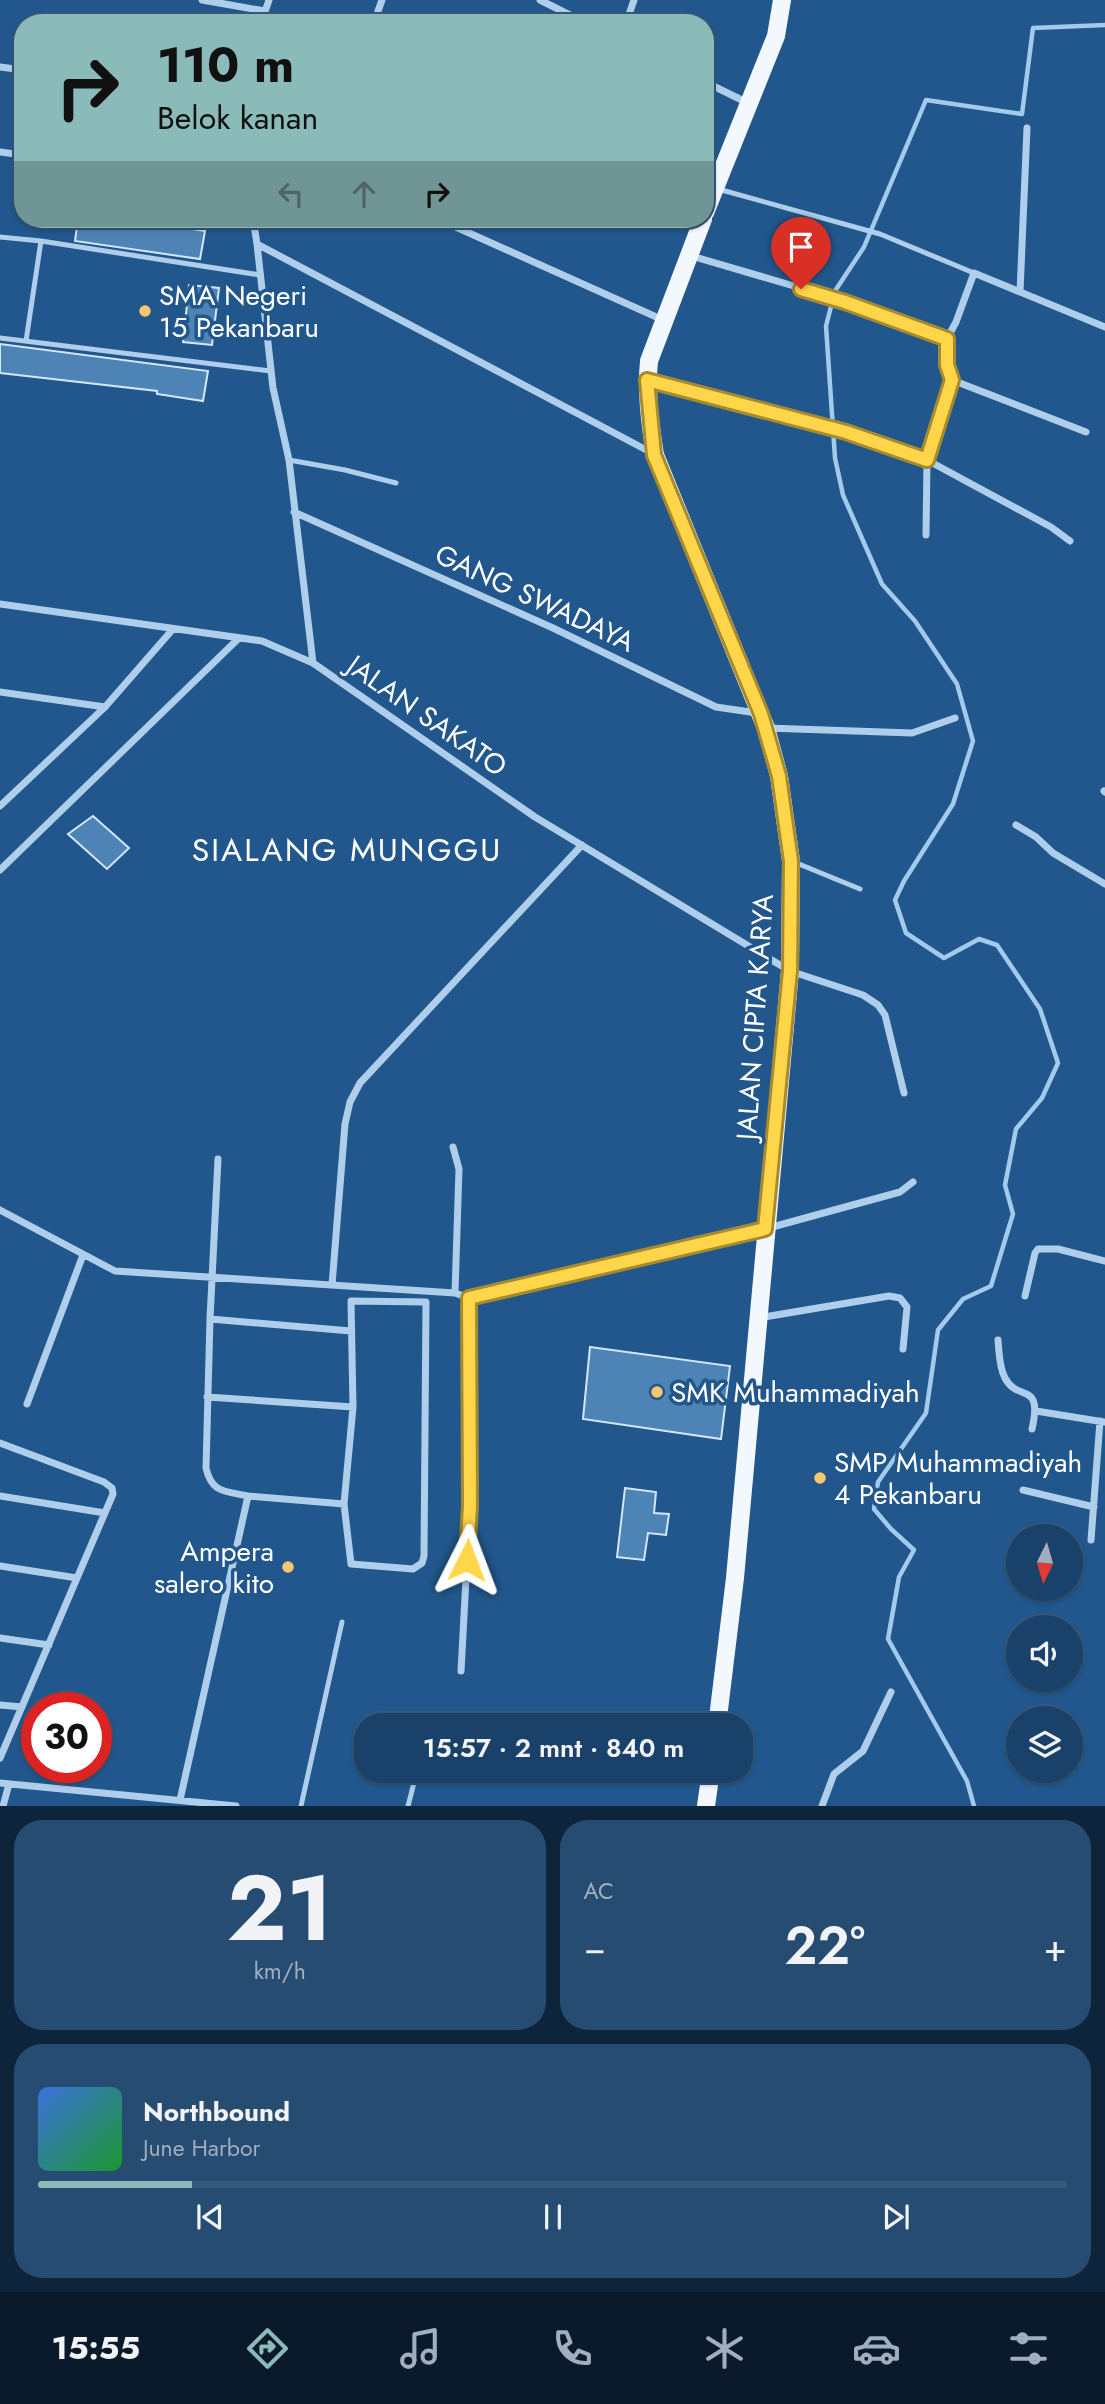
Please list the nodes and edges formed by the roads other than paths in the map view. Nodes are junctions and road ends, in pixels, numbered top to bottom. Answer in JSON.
{"nodes":[{"id":1,"x":202,"y":0,"type":"edge"},
{"id":2,"x":269,"y":0,"type":"edge"},
{"id":3,"x":382,"y":0,"type":"edge"},
{"id":4,"x":540,"y":0,"type":"edge"},
{"id":5,"x":782,"y":0,"type":"edge"},
{"id":6,"x":265,"y":11,"type":"junction"},
{"id":7,"x":377,"y":11,"type":"dead end"},
{"id":8,"x":264,"y":14,"type":"edge"},
{"id":9,"x":568,"y":14,"type":"edge"},
{"id":10,"x":714,"y":86,"type":"edge"},
{"id":11,"x":749,"y":103,"type":"junction"},
{"id":12,"x":1027,"y":128,"type":"dead end"},
{"id":13,"x":714,"y":177,"type":"edge"},
{"id":14,"x":254,"y":228,"type":"edge"},
{"id":15,"x":458,"y":228,"type":"edge"},
{"id":16,"x":699,"y":228,"type":"edge"},
{"id":17,"x":0,"y":237,"type":"edge"},
{"id":18,"x":41,"y":241,"type":"junction"},
{"id":19,"x":257,"y":244,"type":"junction"},
{"id":20,"x":688,"y":255,"type":"junction"},
{"id":21,"x":974,"y":273,"type":"junction"},
{"id":22,"x":260,"y":275,"type":"junction"},
{"id":23,"x":1020,"y":292,"type":"junction"},
{"id":24,"x":663,"y":320,"type":"junction"},
{"id":25,"x":1105,"y":327,"type":"edge"},
{"id":26,"x":0,"y":338,"type":"edge"},
{"id":27,"x":947,"y":339,"type":"junction"},
{"id":28,"x":26,"y":341,"type":"junction"},
{"id":29,"x":271,"y":371,"type":"junction"},
{"id":30,"x":647,"y":380,"type":"junction"},
{"id":31,"x":952,"y":380,"type":"junction"},
{"id":32,"x":1086,"y":432,"type":"dead end"},
{"id":33,"x":654,"y":455,"type":"junction"},
{"id":34,"x":289,"y":460,"type":"junction"},
{"id":35,"x":927,"y":460,"type":"junction"},
{"id":36,"x":396,"y":483,"type":"dead end"},
{"id":37,"x":294,"y":512,"type":"junction"},
{"id":38,"x":926,"y":535,"type":"dead end"},
{"id":39,"x":1070,"y":541,"type":"dead end"},
{"id":40,"x":0,"y":604,"type":"edge"},
{"id":41,"x":173,"y":629,"type":"junction"},
{"id":42,"x":239,"y":638,"type":"junction"},
{"id":43,"x":313,"y":663,"type":"junction"},
{"id":44,"x":0,"y":692,"type":"edge"},
{"id":45,"x":105,"y":707,"type":"junction"},
{"id":46,"x":955,"y":718,"type":"dead end"},
{"id":47,"x":764,"y":721,"type":"junction"},
{"id":48,"x":0,"y":806,"type":"edge"},
{"id":49,"x":1016,"y":825,"type":"dead end"},
{"id":50,"x":582,"y":845,"type":"junction"},
{"id":51,"x":791,"y":861,"type":"junction"},
{"id":52,"x":0,"y":870,"type":"edge"},
{"id":53,"x":1105,"y":884,"type":"edge"},
{"id":54,"x":860,"y":889,"type":"dead end"},
{"id":55,"x":790,"y":971,"type":"junction"},
{"id":56,"x":904,"y":1093,"type":"dead end"},
{"id":57,"x":453,"y":1147,"type":"dead end"},
{"id":58,"x":218,"y":1159,"type":"dead end"},
{"id":59,"x":914,"y":1182,"type":"dead end"},
{"id":60,"x":0,"y":1210,"type":"edge"},
{"id":61,"x":765,"y":1229,"type":"junction"},
{"id":62,"x":83,"y":1255,"type":"junction"},
{"id":63,"x":1105,"y":1261,"type":"edge"},
{"id":64,"x":211,"y":1277,"type":"junction"},
{"id":65,"x":332,"y":1285,"type":"junction"},
{"id":66,"x":455,"y":1293,"type":"junction"},
{"id":67,"x":1025,"y":1296,"type":"dead end"},
{"id":68,"x":469,"y":1298,"type":"junction"},
{"id":69,"x":757,"y":1318,"type":"junction"},
{"id":70,"x":210,"y":1319,"type":"junction"},
{"id":71,"x":351,"y":1331,"type":"junction"},
{"id":72,"x":998,"y":1339,"type":"dead end"},
{"id":73,"x":903,"y":1349,"type":"dead end"},
{"id":74,"x":207,"y":1397,"type":"junction"},
{"id":75,"x":27,"y":1404,"type":"dead end"},
{"id":76,"x":353,"y":1407,"type":"junction"},
{"id":77,"x":1036,"y":1411,"type":"junction"},
{"id":78,"x":1103,"y":1422,"type":"edge"},
{"id":79,"x":1032,"y":1429,"type":"dead end"},
{"id":80,"x":0,"y":1443,"type":"edge"},
{"id":81,"x":1023,"y":1490,"type":"dead end"},
{"id":82,"x":0,"y":1496,"type":"edge"},
{"id":83,"x":248,"y":1496,"type":"junction"},
{"id":84,"x":344,"y":1504,"type":"junction"},
{"id":85,"x":1094,"y":1507,"type":"junction"},
{"id":86,"x":105,"y":1513,"type":"junction"},
{"id":87,"x":1091,"y":1540,"type":"dead end"},
{"id":88,"x":0,"y":1566,"type":"edge"},
{"id":89,"x":77,"y":1578,"type":"junction"},
{"id":90,"x":342,"y":1622,"type":"dead end"},
{"id":91,"x":0,"y":1638,"type":"edge"},
{"id":92,"x":49,"y":1645,"type":"junction"},
{"id":93,"x":461,"y":1671,"type":"dead end"},
{"id":94,"x":29,"y":1692,"type":"edge"},
{"id":95,"x":891,"y":1692,"type":"dead end"},
{"id":96,"x":0,"y":1705,"type":"edge"},
{"id":97,"x":21,"y":1707,"type":"edge"},
{"id":98,"x":21,"y":1709,"type":"edge"},
{"id":99,"x":719,"y":1713,"type":"edge"},
{"id":100,"x":0,"y":1758,"type":"edge"},
{"id":101,"x":4,"y":1783,"type":"edge"},
{"id":102,"x":414,"y":1783,"type":"edge"},
{"id":103,"x":709,"y":1783,"type":"edge"},
{"id":104,"x":140,"y":1796,"type":"junction"},
{"id":105,"x":180,"y":1800,"type":"junction"},
{"id":106,"x":2,"y":1805,"type":"edge"},
{"id":107,"x":138,"y":1805,"type":"edge"},
{"id":108,"x":236,"y":1805,"type":"edge"},
{"id":109,"x":301,"y":1805,"type":"edge"},
{"id":110,"x":408,"y":1805,"type":"edge"},
{"id":111,"x":706,"y":1805,"type":"edge"},
{"id":112,"x":822,"y":1805,"type":"edge"}],
"edges":[{"from":1,"to":6,"type":"street"},
{"from":2,"to":6,"type":"street"},
{"from":3,"to":7,"type":"street"},
{"from":4,"to":9,"type":"street"},
{"from":5,"to":11,"type":"main road"},
{"from":6,"to":8,"type":"street"},
{"from":10,"to":11,"type":"street"},
{"from":11,"to":13,"type":"main road"},
{"from":12,"to":23,"type":"street"},
{"from":13,"to":21,"type":"lane"},
{"from":14,"to":19,"type":"street"},
{"from":15,"to":24,"type":"street"},
{"from":16,"to":20,"type":"main road","name":"JALAN CIPTA KARYA"},
{"from":17,"to":18,"type":"lane"},
{"from":18,"to":22,"type":"lane"},
{"from":18,"to":28,"type":"lane"},
{"from":19,"to":22,"type":"street"},
{"from":19,"to":33,"type":"street"},
{"from":20,"to":24,"type":"main road","name":"JALAN CIPTA KARYA"},
{"from":20,"to":27,"type":"street"},
{"from":21,"to":23,"type":"street"},
{"from":21,"to":27,"type":"street"},
{"from":22,"to":29,"type":"street"},
{"from":23,"to":25,"type":"street"},
{"from":24,"to":30,"type":"main road","name":"JALAN CIPTA KARYA"},
{"from":26,"to":28,"type":"lane"},
{"from":27,"to":31,"type":"street"},
{"from":28,"to":29,"type":"lane"},
{"from":29,"to":34,"type":"street"},
{"from":30,"to":33,"type":"main road","name":"JALAN CIPTA KARYA"},
{"from":30,"to":35,"type":"street"},
{"from":31,"to":32,"type":"street"},
{"from":31,"to":35,"type":"street"},
{"from":33,"to":47,"type":"main road","name":"JALAN CIPTA KARYA"},
{"from":34,"to":36,"type":"lane"},
{"from":34,"to":37,"type":"street"},
{"from":35,"to":38,"type":"street"},
{"from":35,"to":39,"type":"street"},
{"from":37,"to":43,"type":"street"},
{"from":37,"to":47,"type":"street","name":"GANG SWADAYA"},
{"from":40,"to":41,"type":"street","name":"JALAN SAKATO"},
{"from":41,"to":42,"type":"street","name":"JALAN SAKATO"},
{"from":41,"to":45,"type":"street"},
{"from":42,"to":43,"type":"street","name":"JALAN SAKATO"},
{"from":42,"to":52,"type":"street"},
{"from":43,"to":50,"type":"street","name":"JALAN SAKATO"},
{"from":44,"to":45,"type":"street"},
{"from":45,"to":48,"type":"street"},
{"from":46,"to":47,"type":"street","name":"GANG SWADAYA"},
{"from":47,"to":51,"type":"main road","name":"JALAN CIPTA KARYA"},
{"from":49,"to":53,"type":"street"},
{"from":50,"to":55,"type":"street","name":"JALAN SAKATO"},
{"from":50,"to":65,"type":"street"},
{"from":51,"to":54,"type":"lane"},
{"from":51,"to":55,"type":"main road","name":"JALAN CIPTA KARYA"},
{"from":55,"to":56,"type":"street","name":"JALAN SAKATO"},
{"from":55,"to":61,"type":"main road","name":"JALAN CIPTA KARYA"},
{"from":57,"to":66,"type":"street"},
{"from":58,"to":64,"type":"street"},
{"from":59,"to":61,"type":"street"},
{"from":60,"to":62,"type":"street"},
{"from":61,"to":68,"type":"street"},
{"from":61,"to":69,"type":"main road","name":"JALAN CIPTA KARYA"},
{"from":62,"to":64,"type":"street"},
{"from":62,"to":75,"type":"street"},
{"from":63,"to":67,"type":"street"},
{"from":64,"to":65,"type":"street"},
{"from":64,"to":70,"type":"street"},
{"from":65,"to":66,"type":"street"},
{"from":66,"to":68,"type":"street"},
{"from":68,"to":93,"type":"street"},
{"from":69,"to":73,"type":"street"},
{"from":69,"to":99,"type":"main road","name":"JALAN CIPTA KARYA"},
{"from":70,"to":71,"type":"street"},
{"from":70,"to":74,"type":"street"},
{"from":71,"to":76,"type":"street"},
{"from":71,"to":84,"type":"street"},
{"from":72,"to":77,"type":"street"},
{"from":74,"to":76,"type":"street"},
{"from":74,"to":83,"type":"street"},
{"from":76,"to":84,"type":"street"},
{"from":77,"to":78,"type":"street"},
{"from":77,"to":79,"type":"street"},
{"from":78,"to":85,"type":"street"},
{"from":80,"to":86,"type":"street"},
{"from":81,"to":85,"type":"street"},
{"from":82,"to":86,"type":"street"},
{"from":83,"to":84,"type":"street"},
{"from":83,"to":105,"type":"street"},
{"from":85,"to":87,"type":"street"},
{"from":86,"to":89,"type":"street"},
{"from":88,"to":89,"type":"street"},
{"from":89,"to":92,"type":"street"},
{"from":90,"to":109,"type":"lane"},
{"from":91,"to":92,"type":"street"},
{"from":92,"to":94,"type":"street"},
{"from":95,"to":112,"type":"street"},
{"from":96,"to":97,"type":"street"},
{"from":98,"to":100,"type":"street"},
{"from":101,"to":104,"type":"street"},
{"from":101,"to":106,"type":"street"},
{"from":102,"to":110,"type":"lane"},
{"from":103,"to":111,"type":"main road"},
{"from":104,"to":105,"type":"street"},
{"from":104,"to":107,"type":"street"},
{"from":105,"to":108,"type":"street"}]}
